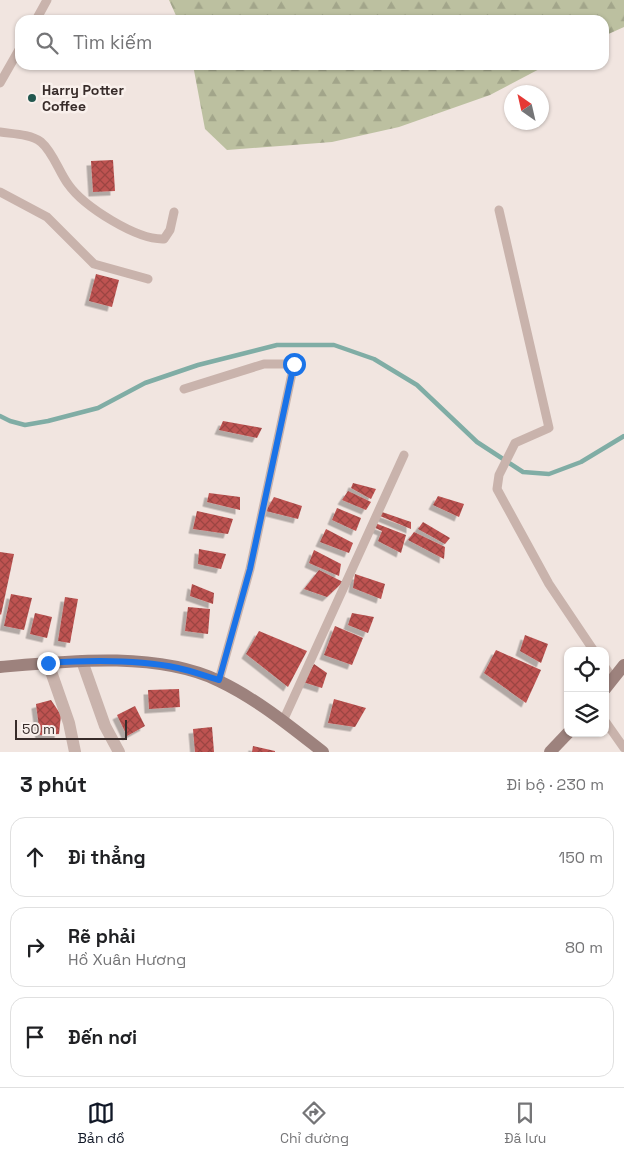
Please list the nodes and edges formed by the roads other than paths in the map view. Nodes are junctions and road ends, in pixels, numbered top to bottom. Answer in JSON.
{"nodes":[{"id":1,"x":47,"y":0,"type":"edge"},
{"id":2,"x":39,"y":15,"type":"edge"},
{"id":3,"x":15,"y":57,"type":"edge"},
{"id":4,"x":0,"y":83,"type":"edge"},
{"id":5,"x":0,"y":132,"type":"edge"},
{"id":6,"x":0,"y":192,"type":"edge"},
{"id":7,"x":498,"y":210,"type":"dead end"},
{"id":8,"x":174,"y":212,"type":"dead end"},
{"id":9,"x":148,"y":279,"type":"dead end"},
{"id":10,"x":184,"y":389,"type":"dead end"},
{"id":11,"x":404,"y":455,"type":"dead end"},
{"id":12,"x":591,"y":647,"type":"edge"},
{"id":13,"x":82,"y":661,"type":"junction"},
{"id":14,"x":48,"y":663,"type":"junction"},
{"id":15,"x":624,"y":666,"type":"edge"},
{"id":16,"x":0,"y":667,"type":"edge"},
{"id":17,"x":219,"y":680,"type":"junction"},
{"id":18,"x":609,"y":684,"type":"edge"},
{"id":19,"x":283,"y":721,"type":"junction"},
{"id":20,"x":609,"y":727,"type":"edge"},
{"id":21,"x":564,"y":737,"type":"edge"},
{"id":22,"x":624,"y":748,"type":"edge"},
{"id":23,"x":74,"y":752,"type":"edge"},
{"id":24,"x":119,"y":752,"type":"edge"},
{"id":25,"x":323,"y":752,"type":"edge"},
{"id":26,"x":550,"y":752,"type":"edge"}],
"edges":[{"from":1,"to":2,"type":"lane"},
{"from":3,"to":4,"type":"lane"},
{"from":5,"to":8,"type":"lane"},
{"from":6,"to":9,"type":"lane"},
{"from":7,"to":12,"type":"lane"},
{"from":10,"to":17,"type":"lane"},
{"from":11,"to":19,"type":"lane"},
{"from":13,"to":14,"type":"main road"},
{"from":13,"to":17,"type":"main road"},
{"from":13,"to":24,"type":"street"},
{"from":14,"to":16,"type":"main road"},
{"from":14,"to":23,"type":"street"},
{"from":15,"to":18,"type":"main road"},
{"from":17,"to":19,"type":"main road"},
{"from":19,"to":25,"type":"main road"},
{"from":20,"to":22,"type":"lane"},
{"from":21,"to":26,"type":"main road"}]}
